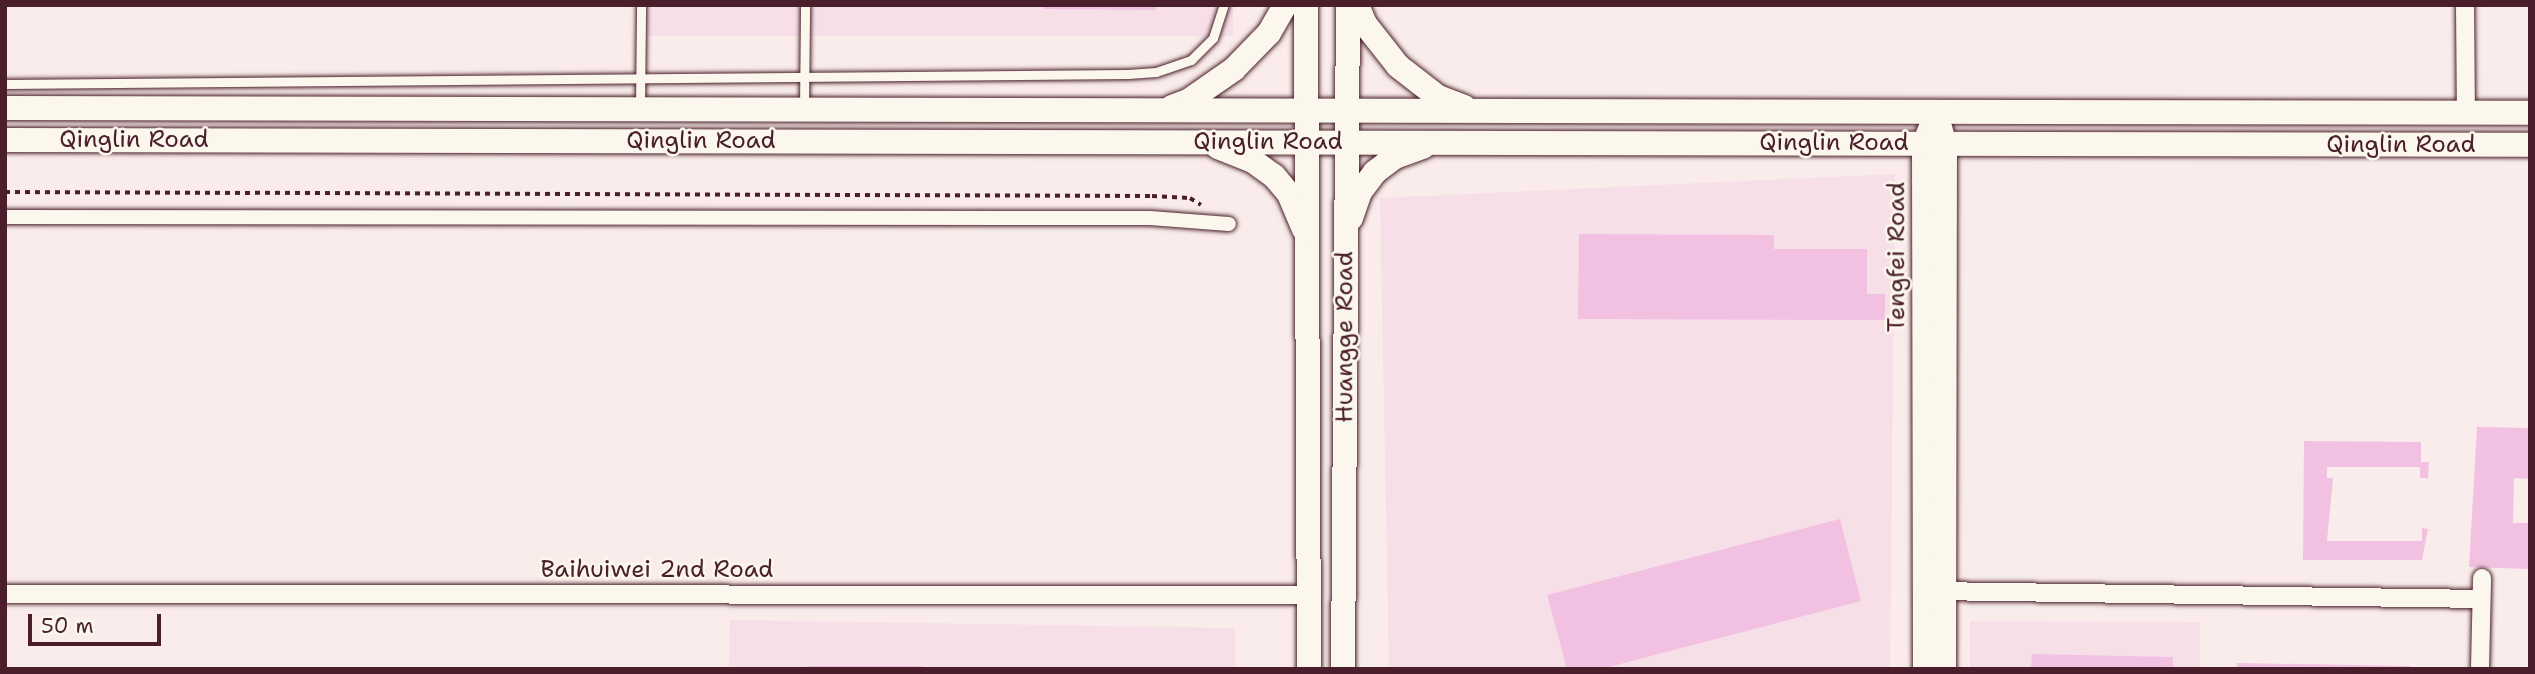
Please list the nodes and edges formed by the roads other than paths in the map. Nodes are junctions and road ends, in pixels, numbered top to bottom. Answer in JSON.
{"nodes":[{"id":1,"x":641,"y":5,"type":"edge"},
{"id":2,"x":805,"y":5,"type":"edge"},
{"id":3,"x":1224,"y":5,"type":"edge"},
{"id":4,"x":1285,"y":5,"type":"edge"},
{"id":5,"x":1306,"y":5,"type":"edge"},
{"id":6,"x":1348,"y":5,"type":"edge"},
{"id":7,"x":1357,"y":5,"type":"edge"},
{"id":8,"x":2465,"y":5,"type":"edge"},
{"id":9,"x":804,"y":77,"type":"junction"},
{"id":10,"x":641,"y":78,"type":"junction"},
{"id":11,"x":5,"y":84,"type":"edge"},
{"id":12,"x":5,"y":108,"type":"edge"},
{"id":13,"x":123,"y":108,"type":"junction"},
{"id":14,"x":640,"y":110,"type":"junction"},
{"id":15,"x":804,"y":110,"type":"junction"},
{"id":16,"x":1006,"y":110,"type":"junction"},
{"id":17,"x":1161,"y":110,"type":"junction"},
{"id":18,"x":1307,"y":111,"type":"junction"},
{"id":19,"x":1347,"y":111,"type":"junction"},
{"id":20,"x":1482,"y":111,"type":"junction"},
{"id":21,"x":1935,"y":112,"type":"junction"},
{"id":22,"x":2466,"y":113,"type":"junction"},
{"id":23,"x":2530,"y":113,"type":"edge"},
{"id":24,"x":5,"y":140,"type":"edge"},
{"id":25,"x":122,"y":140,"type":"junction"},
{"id":26,"x":1006,"y":142,"type":"junction"},
{"id":27,"x":1197,"y":142,"type":"junction"},
{"id":28,"x":1307,"y":142,"type":"junction"},
{"id":29,"x":1346,"y":142,"type":"junction"},
{"id":30,"x":1448,"y":143,"type":"junction"},
{"id":31,"x":1934,"y":144,"type":"junction"},
{"id":32,"x":2530,"y":145,"type":"edge"},
{"id":33,"x":5,"y":217,"type":"edge"},
{"id":34,"x":1229,"y":224,"type":"road end"},
{"id":35,"x":1308,"y":243,"type":"junction"},
{"id":36,"x":1346,"y":243,"type":"junction"},
{"id":37,"x":2482,"y":578,"type":"dead end"},
{"id":38,"x":1934,"y":591,"type":"junction"},
{"id":39,"x":5,"y":594,"type":"edge"},
{"id":40,"x":1309,"y":595,"type":"junction"},
{"id":41,"x":2482,"y":598,"type":"junction"},
{"id":42,"x":1309,"y":669,"type":"edge"},
{"id":43,"x":1343,"y":669,"type":"edge"},
{"id":44,"x":1924,"y":669,"type":"edge"},
{"id":45,"x":1944,"y":669,"type":"edge"},
{"id":46,"x":2480,"y":669,"type":"edge"}],
"edges":[{"from":1,"to":10,"type":"lane"},
{"from":2,"to":9,"type":"lane"},
{"from":3,"to":9,"type":"lane"},
{"from":4,"to":17,"type":"main road"},
{"from":5,"to":18,"type":"main road","name":"Huangge Road"},
{"from":6,"to":19,"type":"main road","name":"Huangge Road"},
{"from":7,"to":20,"type":"main road"},
{"from":8,"to":22,"type":"street"},
{"from":9,"to":10,"type":"lane"},
{"from":9,"to":15,"type":"lane"},
{"from":10,"to":11,"type":"lane"},
{"from":10,"to":14,"type":"lane"},
{"from":12,"to":13,"type":"main road","name":"Qinglin Road"},
{"from":13,"to":14,"type":"main road","name":"Qinglin Road"},
{"from":13,"to":25,"type":"street"},
{"from":14,"to":15,"type":"main road","name":"Qinglin Road"},
{"from":15,"to":16,"type":"main road","name":"Qinglin Road"},
{"from":16,"to":17,"type":"main road","name":"Qinglin Road"},
{"from":16,"to":26,"type":"main road"},
{"from":17,"to":18,"type":"main road","name":"Qinglin Road"},
{"from":18,"to":19,"type":"main road","name":"Qinglin Road"},
{"from":18,"to":28,"type":"main road","name":"Huangge Road"},
{"from":19,"to":20,"type":"main road","name":"Qinglin Road"},
{"from":19,"to":29,"type":"main road","name":"Huangge Road"},
{"from":20,"to":21,"type":"main road","name":"Qinglin Road"},
{"from":21,"to":22,"type":"main road","name":"Qinglin Road"},
{"from":21,"to":31,"type":"street","name":"Tengfei Road"},
{"from":22,"to":23,"type":"main road","name":"Qinglin Road"},
{"from":24,"to":25,"type":"main road","name":"Qinglin Road"},
{"from":25,"to":26,"type":"main road","name":"Qinglin Road"},
{"from":26,"to":27,"type":"main road","name":"Qinglin Road"},
{"from":27,"to":28,"type":"main road","name":"Qinglin Road"},
{"from":27,"to":35,"type":"main road"},
{"from":28,"to":29,"type":"main road","name":"Qinglin Road"},
{"from":28,"to":35,"type":"main road","name":"Huangge Road"},
{"from":29,"to":30,"type":"main road","name":"Qinglin Road"},
{"from":29,"to":36,"type":"main road","name":"Huangge Road"},
{"from":30,"to":31,"type":"main road","name":"Qinglin Road"},
{"from":30,"to":36,"type":"main road"},
{"from":31,"to":32,"type":"main road","name":"Qinglin Road"},
{"from":31,"to":38,"type":"street","name":"Tengfei Road"},
{"from":33,"to":34,"type":"street"},
{"from":35,"to":40,"type":"main road","name":"Huangge Road"},
{"from":36,"to":43,"type":"main road","name":"Huangge Road"},
{"from":37,"to":41,"type":"street"},
{"from":38,"to":41,"type":"street"},
{"from":38,"to":44,"type":"street","name":"Tengfei Road"},
{"from":38,"to":45,"type":"street","name":"Tengfei Road"},
{"from":39,"to":40,"type":"street","name":"Baihuiwei 2nd Road"},
{"from":40,"to":42,"type":"main road","name":"Huangge Road"},
{"from":41,"to":46,"type":"street"}]}
